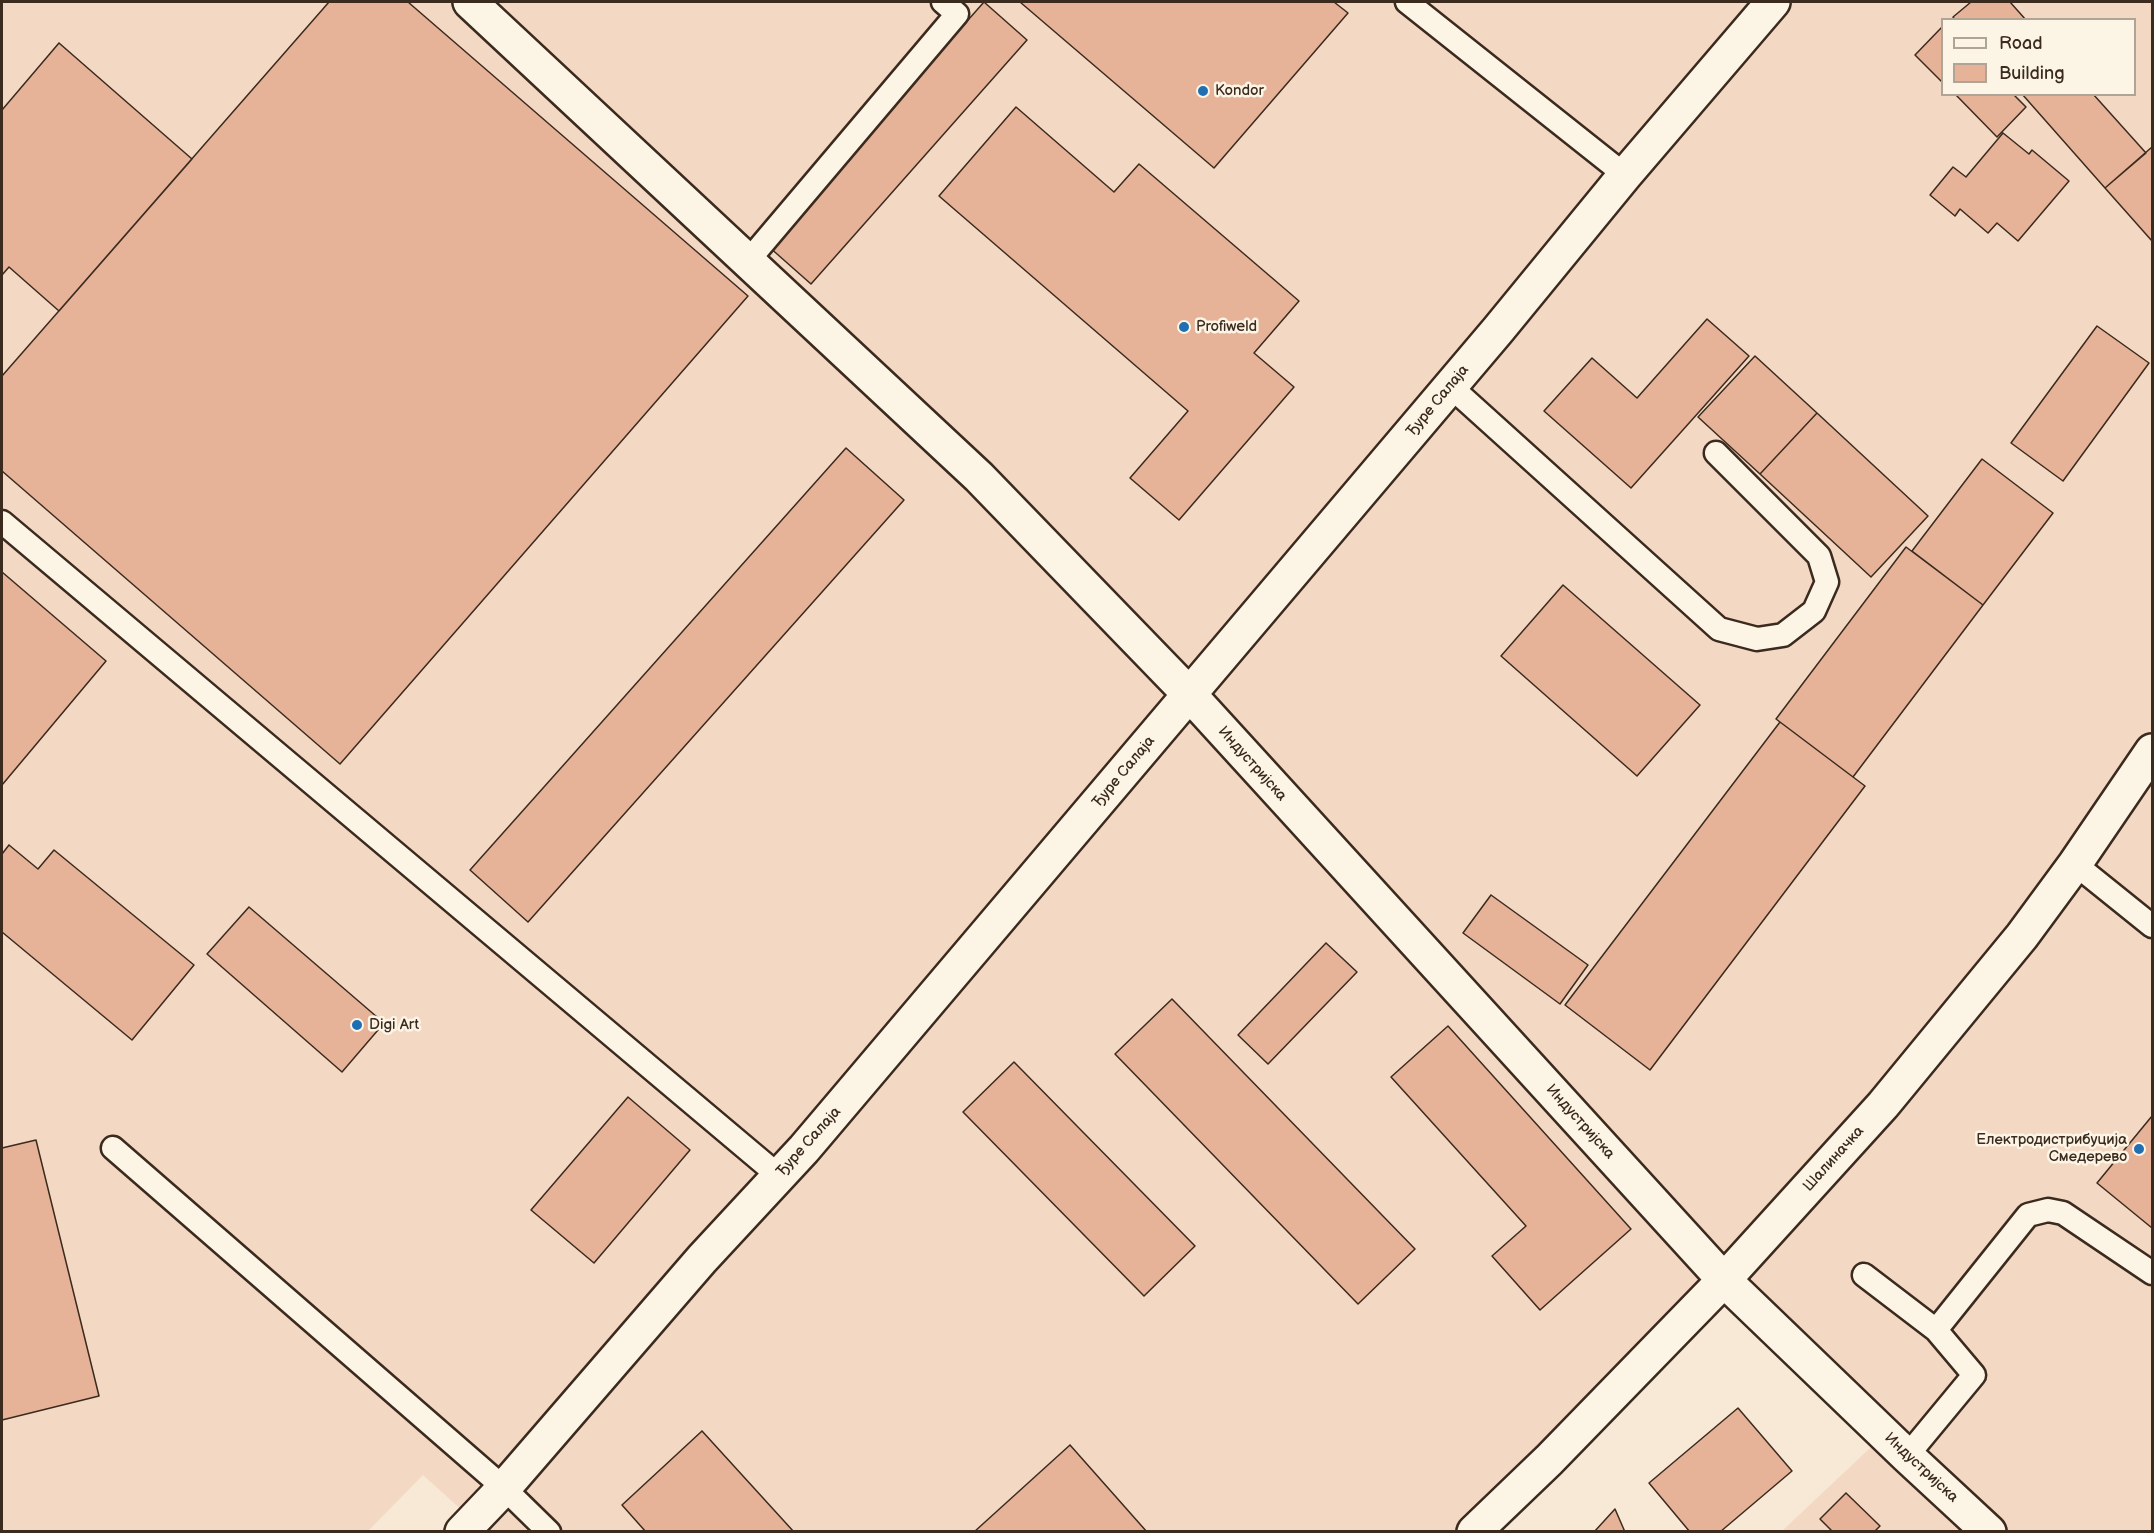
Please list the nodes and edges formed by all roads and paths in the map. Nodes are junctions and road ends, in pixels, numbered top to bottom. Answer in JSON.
{"nodes":[{"id":1,"x":470,"y":2,"type":"edge"},
{"id":2,"x":943,"y":2,"type":"edge"},
{"id":3,"x":1407,"y":2,"type":"edge"},
{"id":4,"x":1773,"y":2,"type":"edge"},
{"id":5,"x":1624,"y":175,"type":"junction"},
{"id":6,"x":748,"y":261,"type":"junction"},
{"id":7,"x":1450,"y":386,"type":"junction"},
{"id":8,"x":1716,"y":453,"type":"dead end"},
{"id":9,"x":2,"y":522,"type":"edge"},
{"id":10,"x":1190,"y":695,"type":"junction"},
{"id":11,"x":2152,"y":751,"type":"edge"},
{"id":12,"x":2075,"y":864,"type":"junction"},
{"id":13,"x":2152,"y":926,"type":"edge"},
{"id":14,"x":113,"y":1148,"type":"dead end"},
{"id":15,"x":779,"y":1176,"type":"junction"},
{"id":16,"x":2152,"y":1273,"type":"edge"},
{"id":17,"x":1864,"y":1275,"type":"dead end"},
{"id":18,"x":1724,"y":1280,"type":"junction"},
{"id":19,"x":1936,"y":1330,"type":"junction"},
{"id":20,"x":1907,"y":1456,"type":"junction"},
{"id":21,"x":504,"y":1488,"type":"junction"},
{"id":22,"x":462,"y":1532,"type":"edge"},
{"id":23,"x":549,"y":1532,"type":"edge"},
{"id":24,"x":1474,"y":1532,"type":"edge"},
{"id":25,"x":1989,"y":1532,"type":"edge"}],
"edges":[{"from":1,"to":6,"type":"street","name":"Индустријска"},
{"from":2,"to":6,"type":"lane"},
{"from":3,"to":5,"type":"lane"},
{"from":4,"to":5,"type":"street","name":"Ђуре Салаја"},
{"from":5,"to":7,"type":"street","name":"Ђуре Салаја"},
{"from":6,"to":10,"type":"street","name":"Индустријска"},
{"from":7,"to":8,"type":"lane"},
{"from":7,"to":10,"type":"street","name":"Ђуре Салаја"},
{"from":9,"to":15,"type":"lane"},
{"from":10,"to":15,"type":"street","name":"Ђуре Салаја"},
{"from":10,"to":18,"type":"street","name":"Индустријска"},
{"from":11,"to":12,"type":"street","name":"Шалиначка"},
{"from":12,"to":13,"type":"lane"},
{"from":12,"to":18,"type":"street","name":"Шалиначка"},
{"from":14,"to":21,"type":"lane"},
{"from":15,"to":21,"type":"street","name":"Ђуре Салаја"},
{"from":16,"to":19,"type":"lane"},
{"from":17,"to":19,"type":"lane"},
{"from":18,"to":20,"type":"street","name":"Индустријска"},
{"from":18,"to":24,"type":"street","name":"Шалиначка"},
{"from":19,"to":20,"type":"lane"},
{"from":20,"to":25,"type":"street","name":"Индустријска"},
{"from":21,"to":22,"type":"street","name":"Ђуре Салаја"},
{"from":21,"to":23,"type":"lane"}]}
